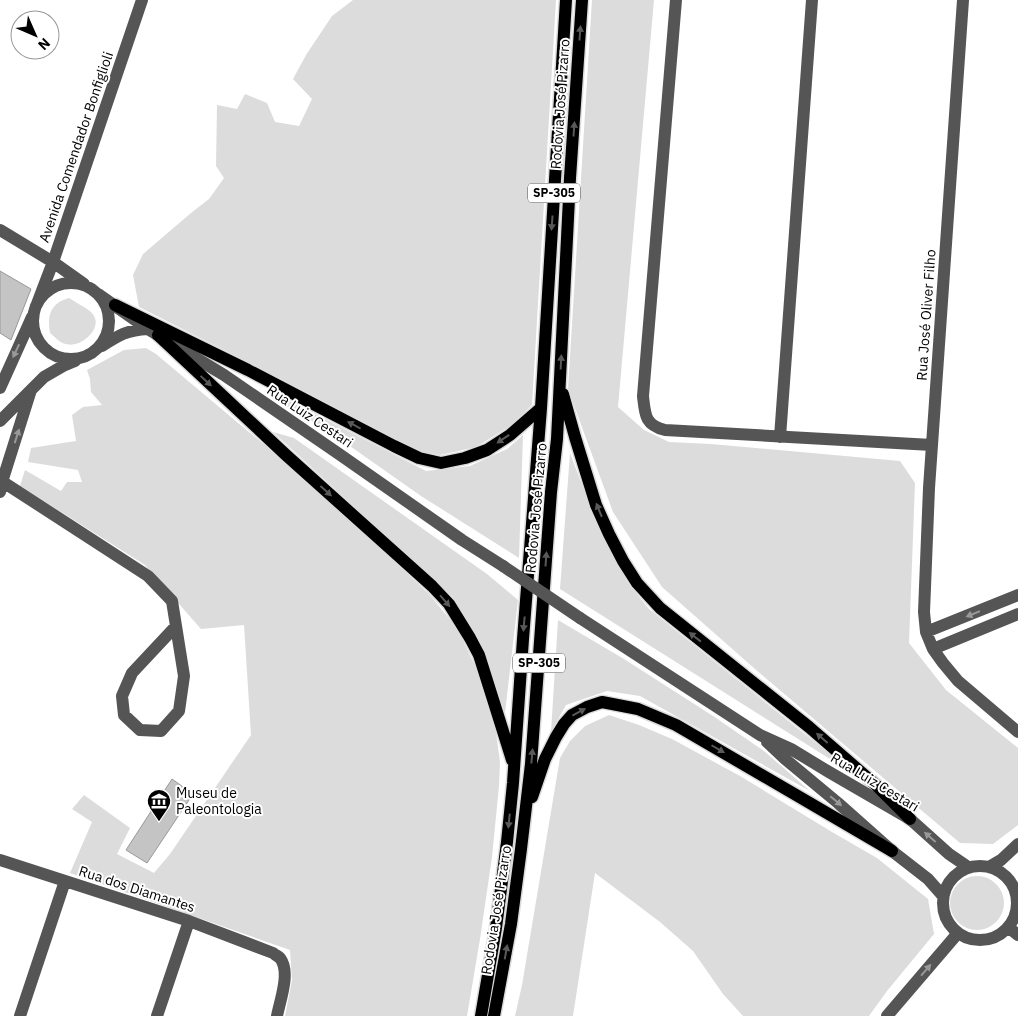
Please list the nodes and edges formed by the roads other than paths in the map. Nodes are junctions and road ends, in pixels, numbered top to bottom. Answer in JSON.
{"nodes":[{"id":1,"x":142,"y":0,"type":"edge"},
{"id":2,"x":566,"y":0,"type":"edge"},
{"id":3,"x":582,"y":0,"type":"edge"},
{"id":4,"x":676,"y":0,"type":"edge"},
{"id":5,"x":812,"y":0,"type":"edge"},
{"id":6,"x":963,"y":0,"type":"edge"},
{"id":7,"x":0,"y":230,"type":"edge"},
{"id":8,"x":53,"y":262,"type":"junction"},
{"id":9,"x":93,"y":290,"type":"junction"},
{"id":10,"x":115,"y":305,"type":"junction"},
{"id":11,"x":35,"y":309,"type":"junction"},
{"id":12,"x":153,"y":332,"type":"junction"},
{"id":13,"x":96,"y":350,"type":"junction"},
{"id":14,"x":82,"y":358,"type":"junction"},
{"id":15,"x":560,"y":384,"type":"junction"},
{"id":16,"x":0,"y":388,"type":"edge"},
{"id":17,"x":31,"y":390,"type":"junction"},
{"id":18,"x":541,"y":408,"type":"junction"},
{"id":19,"x":0,"y":421,"type":"edge"},
{"id":20,"x":780,"y":437,"type":"junction"},
{"id":21,"x":932,"y":445,"type":"junction"},
{"id":22,"x":1,"y":484,"type":"edge"},
{"id":23,"x":1018,"y":595,"type":"edge"},
{"id":24,"x":1018,"y":614,"type":"edge"},
{"id":25,"x":176,"y":626,"type":"junction"},
{"id":26,"x":926,"y":632,"type":"junction"},
{"id":27,"x":933,"y":649,"type":"junction"},
{"id":28,"x":1018,"y":732,"type":"edge"},
{"id":29,"x":760,"y":735,"type":"junction"},
{"id":30,"x":514,"y":766,"type":"junction"},
{"id":31,"x":525,"y":815,"type":"junction"},
{"id":32,"x":910,"y":818,"type":"junction"},
{"id":33,"x":1018,"y":844,"type":"edge"},
{"id":34,"x":892,"y":851,"type":"junction"},
{"id":35,"x":0,"y":860,"type":"edge"},
{"id":36,"x":989,"y":866,"type":"junction"},
{"id":37,"x":968,"y":867,"type":"junction"},
{"id":38,"x":65,"y":882,"type":"junction"},
{"id":39,"x":1017,"y":888,"type":"edge"},
{"id":40,"x":943,"y":896,"type":"junction"},
{"id":41,"x":189,"y":922,"type":"junction"},
{"id":42,"x":1013,"y":931,"type":"edge"},
{"id":43,"x":958,"y":933,"type":"junction"},
{"id":44,"x":891,"y":1011,"type":"edge"},
{"id":45,"x":20,"y":1016,"type":"edge"},
{"id":46,"x":157,"y":1016,"type":"edge"},
{"id":47,"x":277,"y":1016,"type":"edge"},
{"id":48,"x":481,"y":1016,"type":"edge"},
{"id":49,"x":494,"y":1016,"type":"edge"}],
"edges":[{"from":1,"to":8,"type":"street","name":"Avenida Comendador Bonfiglioli"},
{"from":2,"to":18,"type":"main road","name":"Rodovia José Pizarro","number":"SP-305","one_way":true},
{"from":15,"to":3,"type":"main road","name":"Rodovia José Pizarro","number":"SP-305","one_way":true},
{"from":4,"to":20,"type":"street"},
{"from":5,"to":20,"type":"street"},
{"from":6,"to":21,"type":"street","name":"Rua José Oliver Filho"},
{"from":7,"to":8,"type":"street","name":"Rua Luiz Cestari"},
{"from":8,"to":9,"type":"street","name":"Rua Luiz Cestari"},
{"from":8,"to":11,"type":"street","name":"Avenida Comendador Bonfiglioli"},
{"from":9,"to":10,"type":"street","name":"Rua Luiz Cestari"},
{"from":9,"to":11,"type":"street"},
{"from":9,"to":13,"type":"street"},
{"from":10,"to":12,"type":"street","name":"Rua Luiz Cestari"},
{"from":18,"to":10,"type":"main road","one_way":true},
{"from":11,"to":14,"type":"street"},
{"from":11,"to":16,"type":"street","name":"Avenida Comendador Bonfiglioli","one_way":true},
{"from":12,"to":13,"type":"street"},
{"from":12,"to":29,"type":"street","name":"Rua Luiz Cestari","bridge":true},
{"from":12,"to":30,"type":"main road","one_way":true},
{"from":13,"to":14,"type":"street"},
{"from":14,"to":17,"type":"street"},
{"from":31,"to":15,"type":"main road","name":"Rodovia José Pizarro","number":"SP-305","one_way":true},
{"from":32,"to":15,"type":"main road","one_way":true},
{"from":17,"to":19,"type":"street"},
{"from":22,"to":17,"type":"street","one_way":true},
{"from":18,"to":30,"type":"main road","name":"Rodovia José Pizarro","number":"SP-305","one_way":true},
{"from":20,"to":21,"type":"street"},
{"from":21,"to":26,"type":"street","name":"Rua José Oliver Filho"},
{"from":22,"to":25,"type":"street"},
{"from":23,"to":26,"type":"street","one_way":true},
{"from":24,"to":27,"type":"street"},
{"from":25,"to":25,"type":"street"},
{"from":26,"to":27,"type":"street","name":"Rua José Oliver Filho"},
{"from":27,"to":28,"type":"street","name":"Rua José Oliver Filho"},
{"from":29,"to":32,"type":"street","name":"Rua Luiz Cestari"},
{"from":29,"to":34,"type":"street","name":"Rua Luiz Cestari","one_way":true},
{"from":30,"to":48,"type":"main road","name":"Rodovia José Pizarro","number":"SP-305","one_way":true},
{"from":31,"to":34,"type":"main road","one_way":true},
{"from":49,"to":31,"type":"main road","name":"Rodovia José Pizarro","number":"SP-305","one_way":true},
{"from":37,"to":32,"type":"street","name":"Rua Luiz Cestari","one_way":true},
{"from":33,"to":36,"type":"street"},
{"from":34,"to":40,"type":"street","name":"Rua Luiz Cestari"},
{"from":35,"to":38,"type":"street","name":"Rua dos Diamantes"},
{"from":36,"to":37,"type":"street"},
{"from":36,"to":39,"type":"street"},
{"from":37,"to":40,"type":"street"},
{"from":38,"to":41,"type":"street","name":"Rua dos Diamantes"},
{"from":38,"to":45,"type":"street"},
{"from":39,"to":42,"type":"street"},
{"from":40,"to":43,"type":"street"},
{"from":41,"to":46,"type":"street"},
{"from":41,"to":47,"type":"street","name":"Rua dos Diamantes"},
{"from":42,"to":43,"type":"street"},
{"from":44,"to":43,"type":"street","one_way":true}]}
